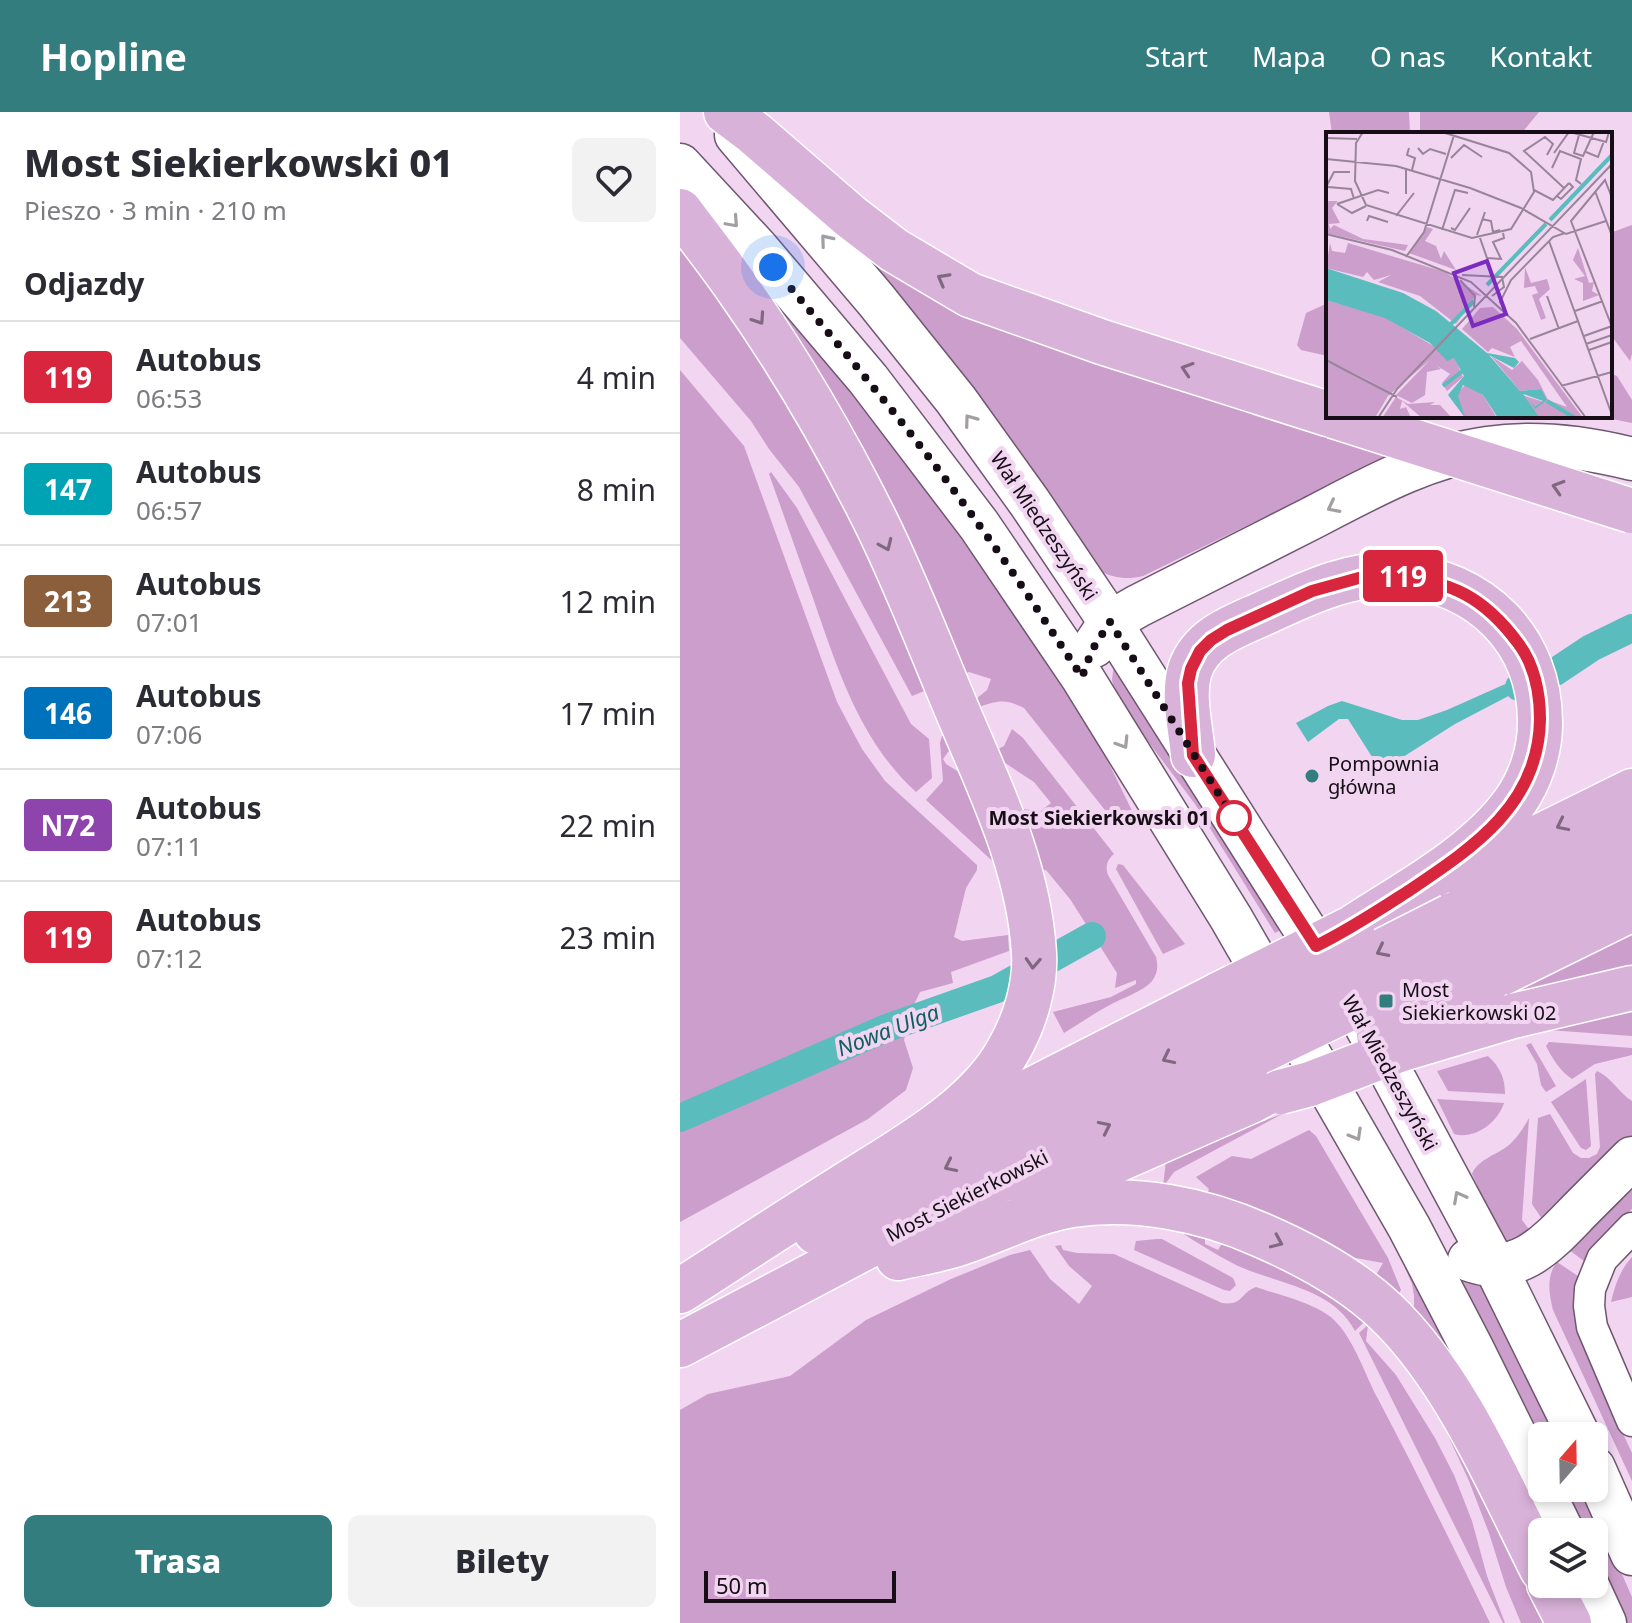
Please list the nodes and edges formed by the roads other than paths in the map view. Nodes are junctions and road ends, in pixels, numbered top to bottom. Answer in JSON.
{"nodes":[{"id":1,"x":715,"y":112,"type":"edge"},
{"id":2,"x":726,"y":112,"type":"edge"},
{"id":3,"x":680,"y":165,"type":"edge"},
{"id":4,"x":680,"y":211,"type":"edge"},
{"id":5,"x":1326,"y":413,"type":"edge"},
{"id":6,"x":1340,"y":418,"type":"edge"},
{"id":7,"x":1618,"y":456,"type":"edge"},
{"id":8,"x":1632,"y":511,"type":"edge"},
{"id":9,"x":1110,"y":622,"type":"junction"},
{"id":10,"x":1082,"y":677,"type":"junction"},
{"id":11,"x":1193,"y":755,"type":"junction"},
{"id":12,"x":1632,"y":791,"type":"edge"},
{"id":13,"x":1632,"y":827,"type":"edge"},
{"id":14,"x":1632,"y":871,"type":"edge"},
{"id":15,"x":1632,"y":909,"type":"edge"},
{"id":16,"x":1455,"y":922,"type":"junction"},
{"id":17,"x":1632,"y":988,"type":"edge"},
{"id":18,"x":1254,"y":1058,"type":"junction"},
{"id":19,"x":1632,"y":1158,"type":"edge"},
{"id":20,"x":1034,"y":1159,"type":"junction"},
{"id":21,"x":836,"y":1190,"type":"junction"},
{"id":22,"x":1409,"y":1227,"type":"junction"},
{"id":23,"x":1632,"y":1228,"type":"edge"},
{"id":24,"x":1495,"y":1266,"type":"junction"},
{"id":25,"x":680,"y":1294,"type":"edge"},
{"id":26,"x":682,"y":1344,"type":"edge"},
{"id":27,"x":1632,"y":1421,"type":"edge"},
{"id":28,"x":1572,"y":1422,"type":"edge"},
{"id":29,"x":1608,"y":1500,"type":"edge"},
{"id":30,"x":1556,"y":1518,"type":"edge"},
{"id":31,"x":1528,"y":1542,"type":"edge"},
{"id":32,"x":1632,"y":1554,"type":"edge"},
{"id":33,"x":1556,"y":1598,"type":"edge"},
{"id":34,"x":1593,"y":1598,"type":"edge"},
{"id":35,"x":1569,"y":1623,"type":"edge"},
{"id":36,"x":1605,"y":1623,"type":"edge"}],
"edges":[{"from":9,"to":1,"type":"main road","name":"Wał Miedzeszyński","one_way":true},
{"from":5,"to":2,"type":"main road","one_way":true},
{"from":3,"to":10,"type":"main road","one_way":true},
{"from":4,"to":21,"type":"main road","one_way":true},
{"from":8,"to":6,"type":"main road","one_way":true,"bridge":true},
{"from":7,"to":9,"type":"main road","one_way":true},
{"from":9,"to":10,"type":"main road"},
{"from":9,"to":11,"type":"main road","name":"Wał Miedzeszyński"},
{"from":10,"to":22,"type":"main road","one_way":true},
{"from":11,"to":16,"type":"main road"},
{"from":24,"to":11,"type":"main road","name":"Wał Miedzeszyński","one_way":true},
{"from":12,"to":16,"type":"main road","one_way":true},
{"from":13,"to":16,"type":"main road"},
{"from":14,"to":16,"type":"main road"},
{"from":15,"to":16,"type":"main road"},
{"from":16,"to":18,"type":"main road","bridge":true},
{"from":16,"to":18,"type":"main road","bridge":true},
{"from":16,"to":18,"type":"main road","bridge":true},
{"from":17,"to":18,"type":"main road","bridge":true},
{"from":18,"to":20,"type":"main road","name":"Most Siekierkowski"},
{"from":18,"to":20,"type":"main road"},
{"from":19,"to":24,"type":"main road"},
{"from":20,"to":21,"type":"main road"},
{"from":20,"to":25,"type":"main road","name":"Most Siekierkowski","one_way":true},
{"from":20,"to":26,"type":"main road","name":"Most Siekierkowski"},
{"from":20,"to":26,"type":"main road"},
{"from":20,"to":31,"type":"main road","one_way":true},
{"from":21,"to":25,"type":"main road"},
{"from":22,"to":24,"type":"main road"},
{"from":22,"to":30,"type":"main road"},
{"from":23,"to":27,"type":"street"},
{"from":24,"to":28,"type":"main road","name":"Wał Miedzeszyński"},
{"from":29,"to":32,"type":"main road"},
{"from":33,"to":35,"type":"main road"},
{"from":34,"to":36,"type":"main road"}]}
